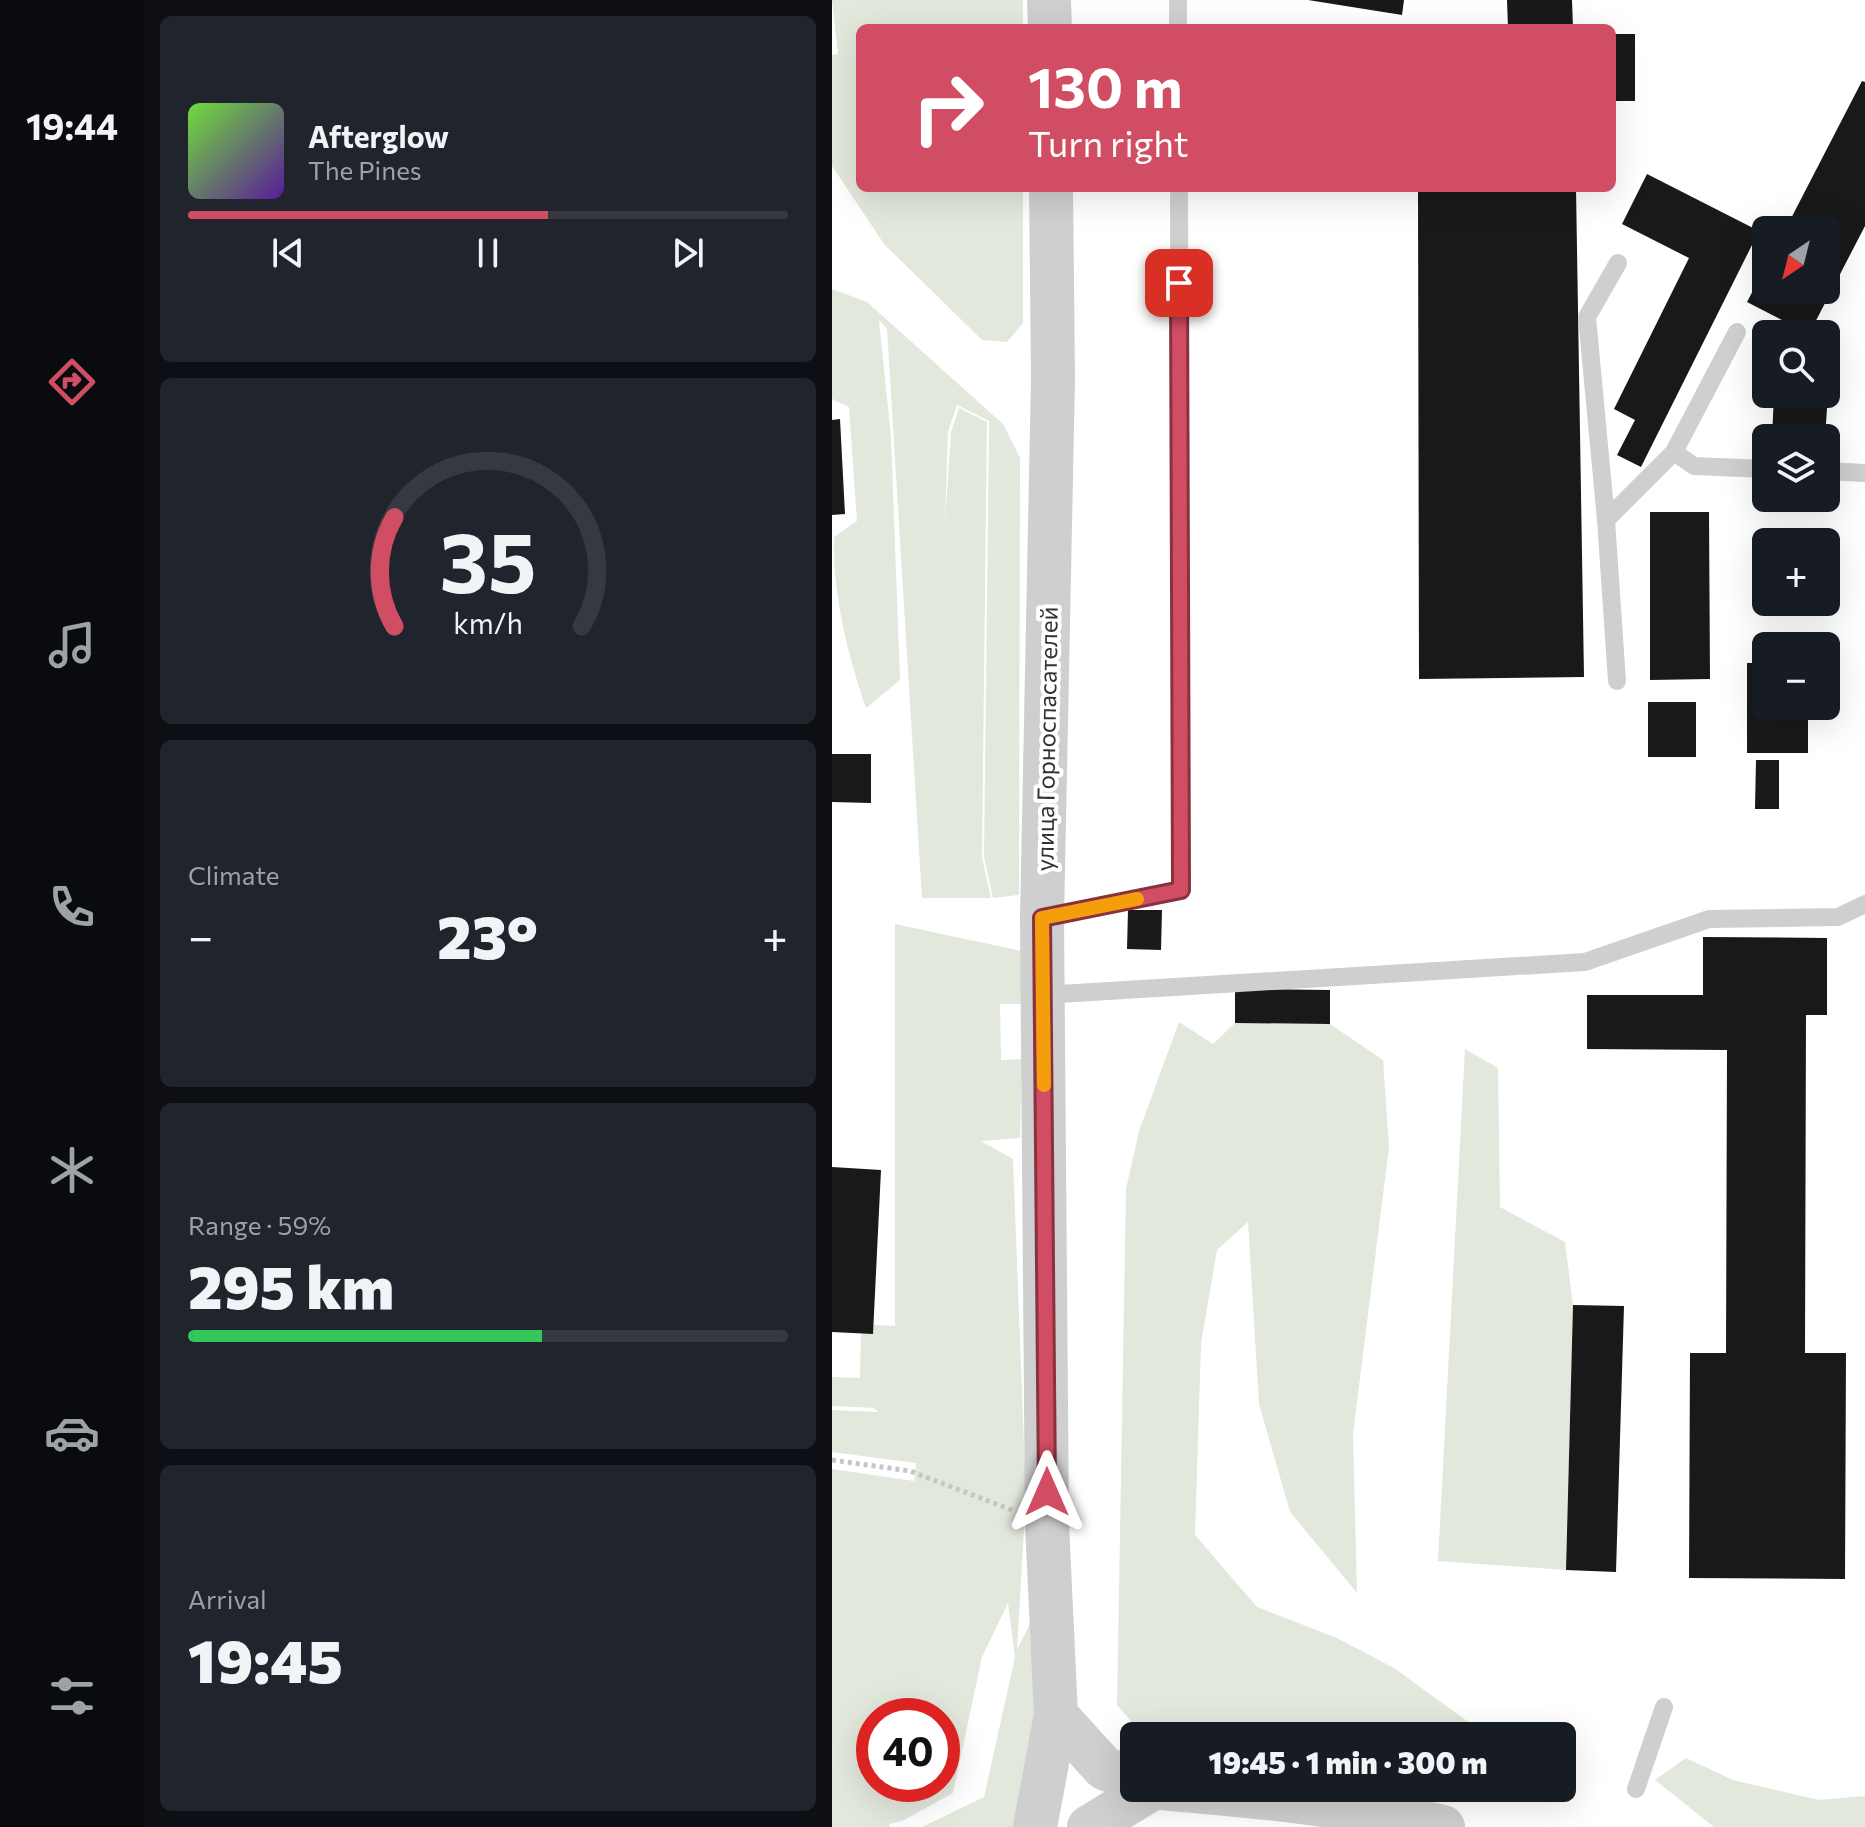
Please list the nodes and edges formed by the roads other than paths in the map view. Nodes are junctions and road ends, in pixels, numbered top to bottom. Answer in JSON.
{"nodes":[{"id":1,"x":1049,"y":0,"type":"edge"},
{"id":2,"x":1178,"y":0,"type":"edge"},
{"id":3,"x":1050,"y":24,"type":"edge"},
{"id":4,"x":1178,"y":24,"type":"edge"},
{"id":5,"x":1051,"y":192,"type":"edge"},
{"id":6,"x":1179,"y":192,"type":"edge"},
{"id":7,"x":1618,"y":263,"type":"dead end"},
{"id":8,"x":1737,"y":332,"type":"dead end"},
{"id":9,"x":1674,"y":452,"type":"junction"},
{"id":10,"x":1752,"y":468,"type":"edge"},
{"id":11,"x":1840,"y":472,"type":"edge"},
{"id":12,"x":1865,"y":473,"type":"edge"},
{"id":13,"x":1606,"y":520,"type":"junction"},
{"id":14,"x":1617,"y":681,"type":"dead end"},
{"id":15,"x":1865,"y":904,"type":"edge"},
{"id":16,"x":1042,"y":918,"type":"junction"},
{"id":17,"x":1043,"y":995,"type":"junction"},
{"id":18,"x":1664,"y":1707,"type":"dead end"},
{"id":19,"x":1056,"y":1715,"type":"junction"},
{"id":20,"x":1120,"y":1774,"type":"edge"},
{"id":21,"x":1636,"y":1789,"type":"dead end"},
{"id":22,"x":1130,"y":1802,"type":"edge"},
{"id":23,"x":1293,"y":1802,"type":"edge"},
{"id":24,"x":1035,"y":1827,"type":"edge"},
{"id":25,"x":1089,"y":1827,"type":"edge"},
{"id":26,"x":1443,"y":1827,"type":"edge"}],
"edges":[{"from":1,"to":3,"type":"street"},
{"from":2,"to":4,"type":"lane"},
{"from":5,"to":16,"type":"street","name":"улица Горноспасателей"},
{"from":6,"to":16,"type":"lane"},
{"from":7,"to":13,"type":"lane"},
{"from":8,"to":9,"type":"lane"},
{"from":9,"to":10,"type":"lane"},
{"from":9,"to":13,"type":"lane"},
{"from":11,"to":12,"type":"lane"},
{"from":13,"to":14,"type":"lane"},
{"from":15,"to":17,"type":"lane"},
{"from":16,"to":17,"type":"street","name":"улица Горноспасателей"},
{"from":17,"to":19,"type":"street","name":"улица Горноспасателей"},
{"from":18,"to":21,"type":"lane"},
{"from":19,"to":20,"type":"street"},
{"from":19,"to":24,"type":"street","name":"улица Горноспасателей"},
{"from":22,"to":25,"type":"street"},
{"from":23,"to":26,"type":"street"}]}
